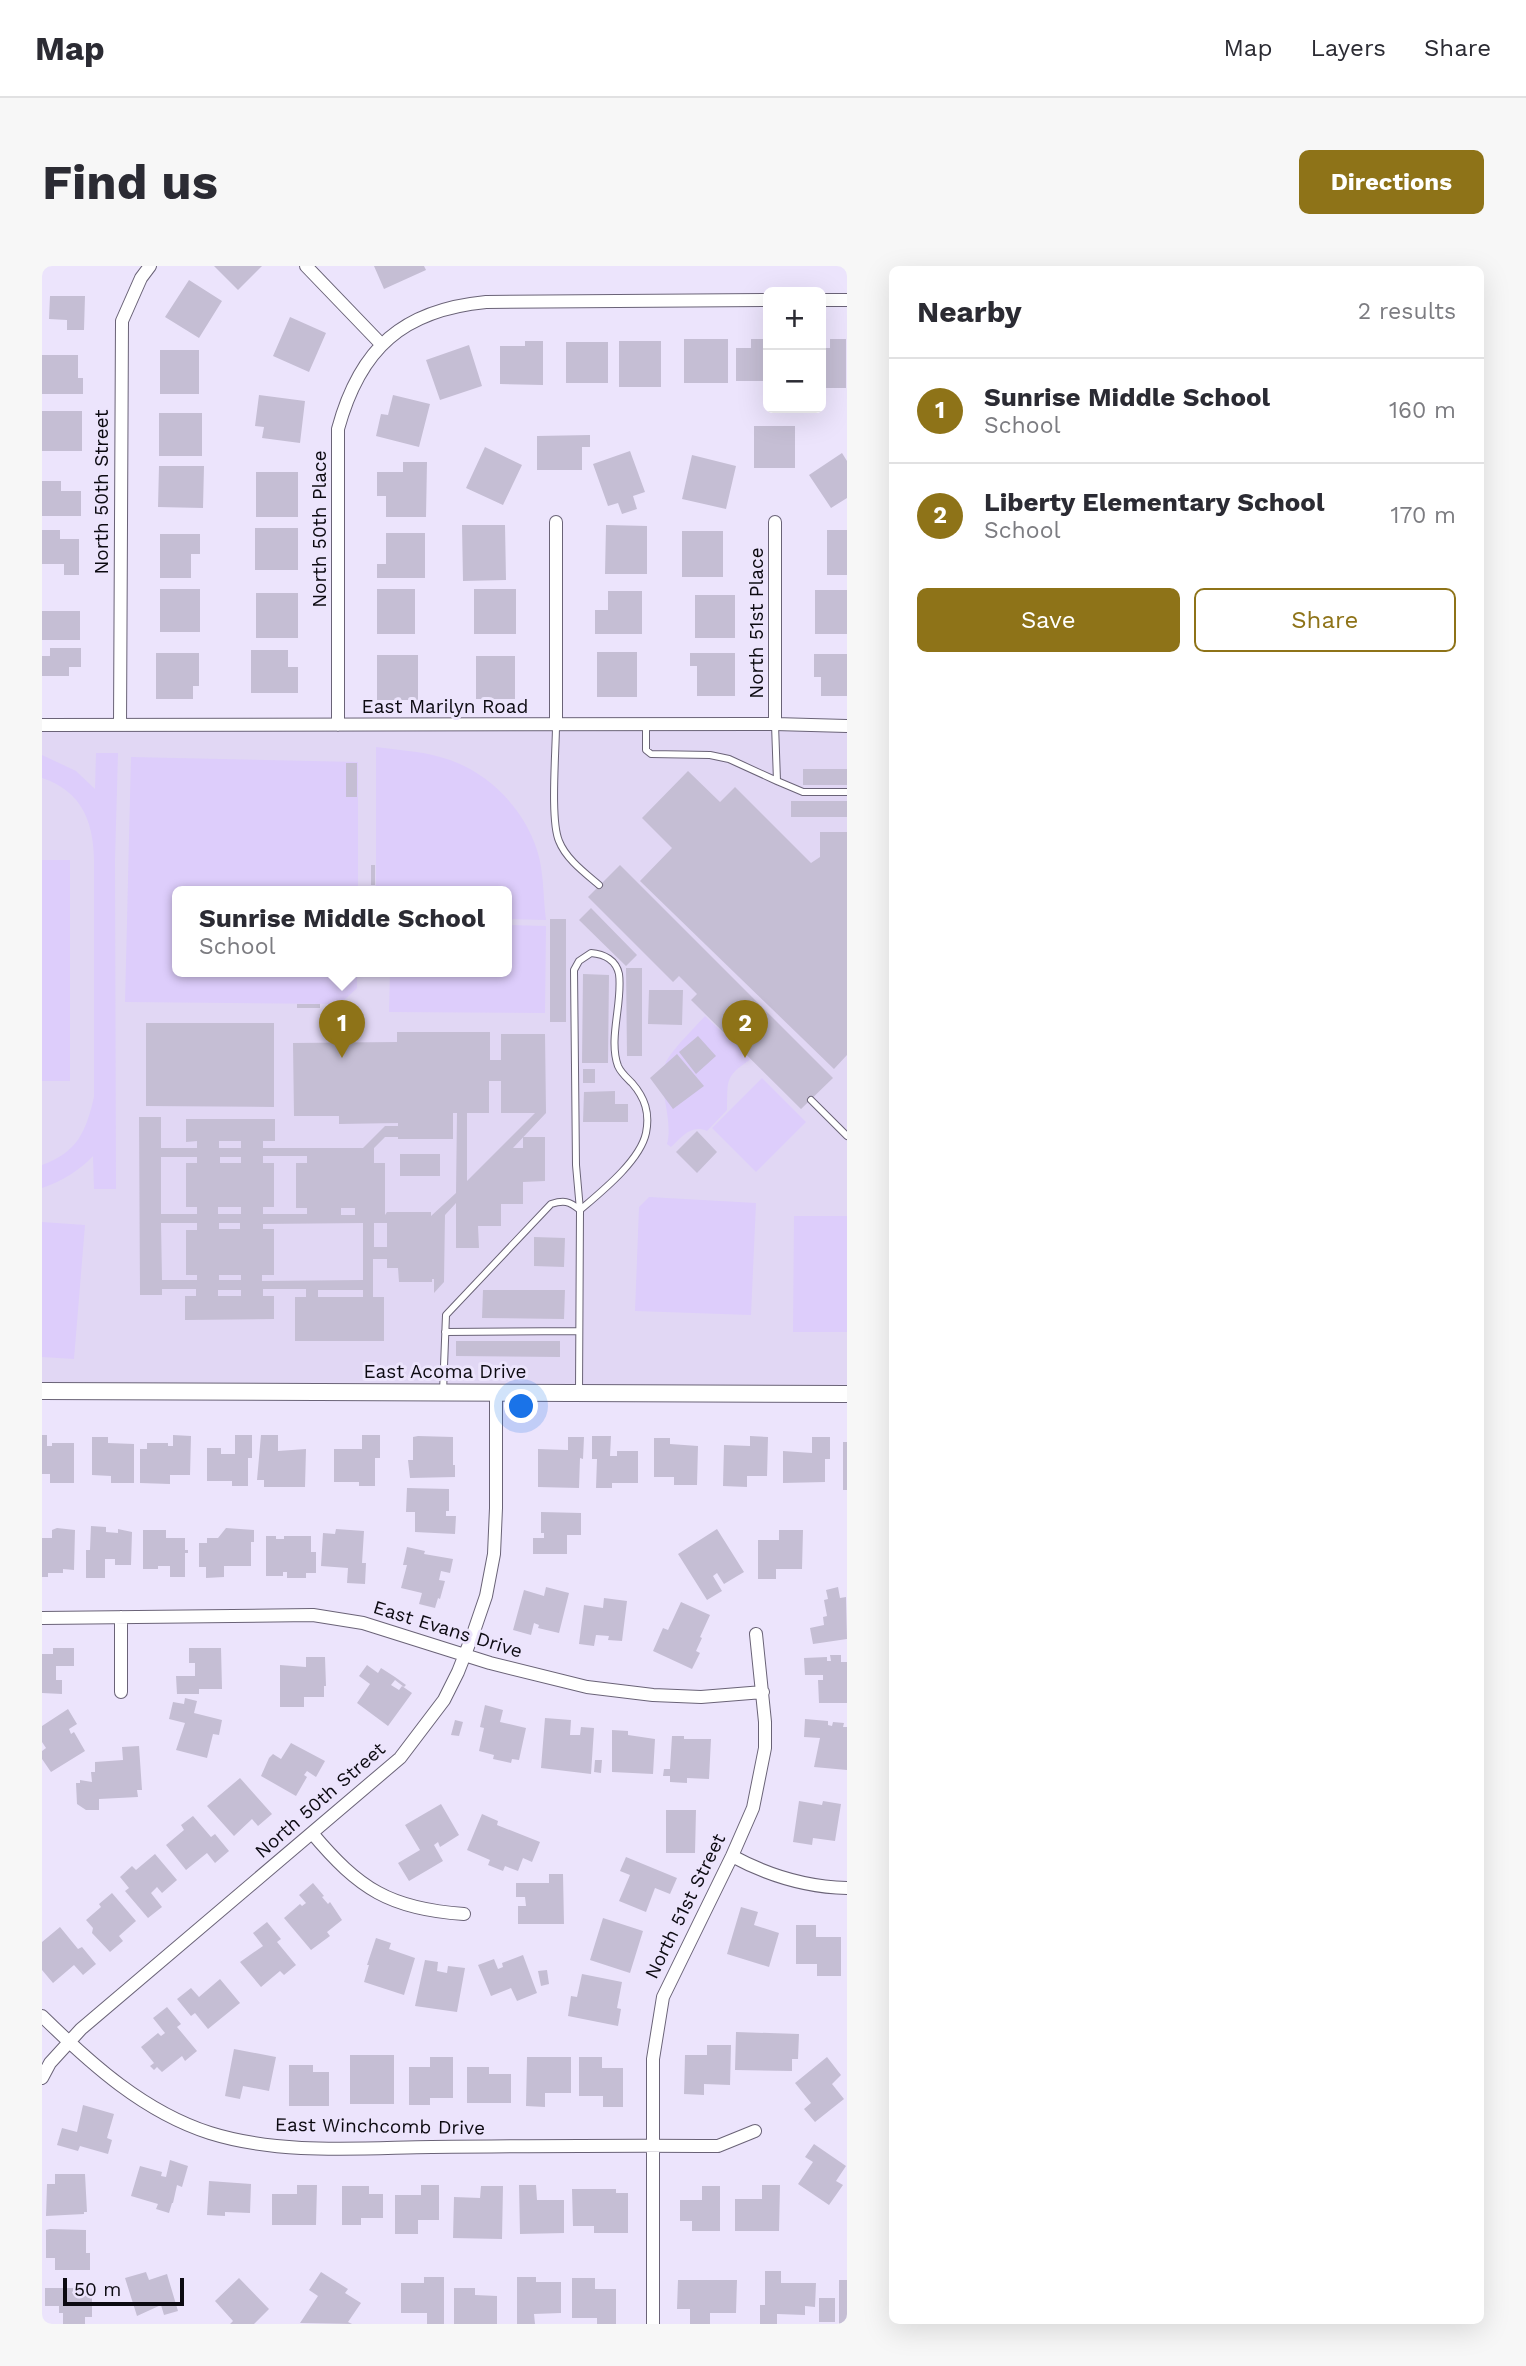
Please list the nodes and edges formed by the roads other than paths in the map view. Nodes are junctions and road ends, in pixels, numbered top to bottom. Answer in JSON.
{"nodes":[{"id":1,"x":150,"y":266,"type":"edge"},
{"id":2,"x":306,"y":266,"type":"edge"},
{"id":3,"x":763,"y":300,"type":"edge"},
{"id":4,"x":826,"y":300,"type":"edge"},
{"id":5,"x":847,"y":300,"type":"edge"},
{"id":6,"x":382,"y":345,"type":"junction"},
{"id":7,"x":556,"y":522,"type":"dead end"},
{"id":8,"x":775,"y":522,"type":"dead end"},
{"id":9,"x":42,"y":724,"type":"edge"},
{"id":10,"x":775,"y":724,"type":"junction"},
{"id":11,"x":120,"y":725,"type":"junction"},
{"id":12,"x":556,"y":725,"type":"junction"},
{"id":13,"x":646,"y":725,"type":"junction"},
{"id":14,"x":338,"y":726,"type":"junction"},
{"id":15,"x":847,"y":726,"type":"edge"},
{"id":16,"x":777,"y":781,"type":"junction"},
{"id":17,"x":847,"y":792,"type":"edge"},
{"id":18,"x":599,"y":886,"type":"dead end"},
{"id":19,"x":811,"y":1100,"type":"dead end"},
{"id":20,"x":847,"y":1136,"type":"edge"},
{"id":21,"x":580,"y":1210,"type":"junction"},
{"id":22,"x":579,"y":1331,"type":"junction"},
{"id":23,"x":445,"y":1332,"type":"junction"},
{"id":24,"x":42,"y":1391,"type":"edge"},
{"id":25,"x":443,"y":1392,"type":"junction"},
{"id":26,"x":496,"y":1392,"type":"junction"},
{"id":27,"x":579,"y":1393,"type":"junction"},
{"id":28,"x":847,"y":1394,"type":"edge"},
{"id":29,"x":121,"y":1617,"type":"junction"},
{"id":30,"x":42,"y":1618,"type":"edge"},
{"id":31,"x":757,"y":1634,"type":"dead end"},
{"id":32,"x":464,"y":1654,"type":"junction"},
{"id":33,"x":121,"y":1692,"type":"dead end"},
{"id":34,"x":763,"y":1692,"type":"junction"},
{"id":35,"x":312,"y":1833,"type":"junction"},
{"id":36,"x":732,"y":1856,"type":"junction"},
{"id":37,"x":847,"y":1888,"type":"edge"},
{"id":38,"x":464,"y":1914,"type":"dead end"},
{"id":39,"x":42,"y":2016,"type":"edge"},
{"id":40,"x":68,"y":2041,"type":"junction"},
{"id":41,"x":42,"y":2078,"type":"edge"},
{"id":42,"x":755,"y":2131,"type":"dead end"},
{"id":43,"x":652,"y":2145,"type":"junction"},
{"id":44,"x":653,"y":2324,"type":"edge"}],
"edges":[{"from":1,"to":11,"type":"street","name":"North 50th Street"},
{"from":2,"to":6,"type":"street"},
{"from":3,"to":6,"type":"street","name":"North 50th Place"},
{"from":4,"to":5,"type":"street"},
{"from":6,"to":14,"type":"street","name":"North 50th Place"},
{"from":7,"to":12,"type":"street"},
{"from":8,"to":10,"type":"street","name":"North 51st Place"},
{"from":9,"to":11,"type":"street","name":"East Marilyn Road"},
{"from":10,"to":13,"type":"street","name":"East Marilyn Road"},
{"from":10,"to":15,"type":"street","name":"East Marilyn Road"},
{"from":10,"to":16,"type":"lane"},
{"from":11,"to":14,"type":"street","name":"East Marilyn Road"},
{"from":12,"to":13,"type":"street","name":"East Marilyn Road"},
{"from":12,"to":14,"type":"street","name":"East Marilyn Road"},
{"from":12,"to":18,"type":"lane"},
{"from":13,"to":16,"type":"lane"},
{"from":16,"to":17,"type":"lane"},
{"from":19,"to":20,"type":"lane"},
{"from":21,"to":21,"type":"lane"},
{"from":21,"to":22,"type":"lane"},
{"from":21,"to":23,"type":"lane"},
{"from":22,"to":23,"type":"lane"},
{"from":22,"to":27,"type":"lane"},
{"from":23,"to":25,"type":"lane"},
{"from":24,"to":25,"type":"street","name":"East Acoma Drive"},
{"from":25,"to":26,"type":"street","name":"East Acoma Drive"},
{"from":26,"to":27,"type":"street","name":"East Acoma Drive"},
{"from":26,"to":32,"type":"street","name":"North 50th Street"},
{"from":27,"to":28,"type":"street","name":"East Acoma Drive"},
{"from":29,"to":30,"type":"street","name":"East Evans Drive"},
{"from":29,"to":32,"type":"street","name":"East Evans Drive"},
{"from":29,"to":33,"type":"street"},
{"from":31,"to":34,"type":"street","name":"North 51st Street"},
{"from":32,"to":34,"type":"street","name":"East Evans Drive"},
{"from":32,"to":35,"type":"street","name":"North 50th Street"},
{"from":34,"to":36,"type":"street","name":"North 51st Street"},
{"from":35,"to":38,"type":"street"},
{"from":35,"to":40,"type":"street","name":"North 50th Street"},
{"from":36,"to":37,"type":"street"},
{"from":36,"to":43,"type":"street","name":"North 51st Street"},
{"from":39,"to":40,"type":"street","name":"East Winchcomb Drive"},
{"from":40,"to":41,"type":"street","name":"North 50th Street"},
{"from":40,"to":43,"type":"street","name":"East Winchcomb Drive"},
{"from":42,"to":43,"type":"street","name":"East Winchcomb Drive"},
{"from":43,"to":44,"type":"street","name":"North 51st Street"}]}
